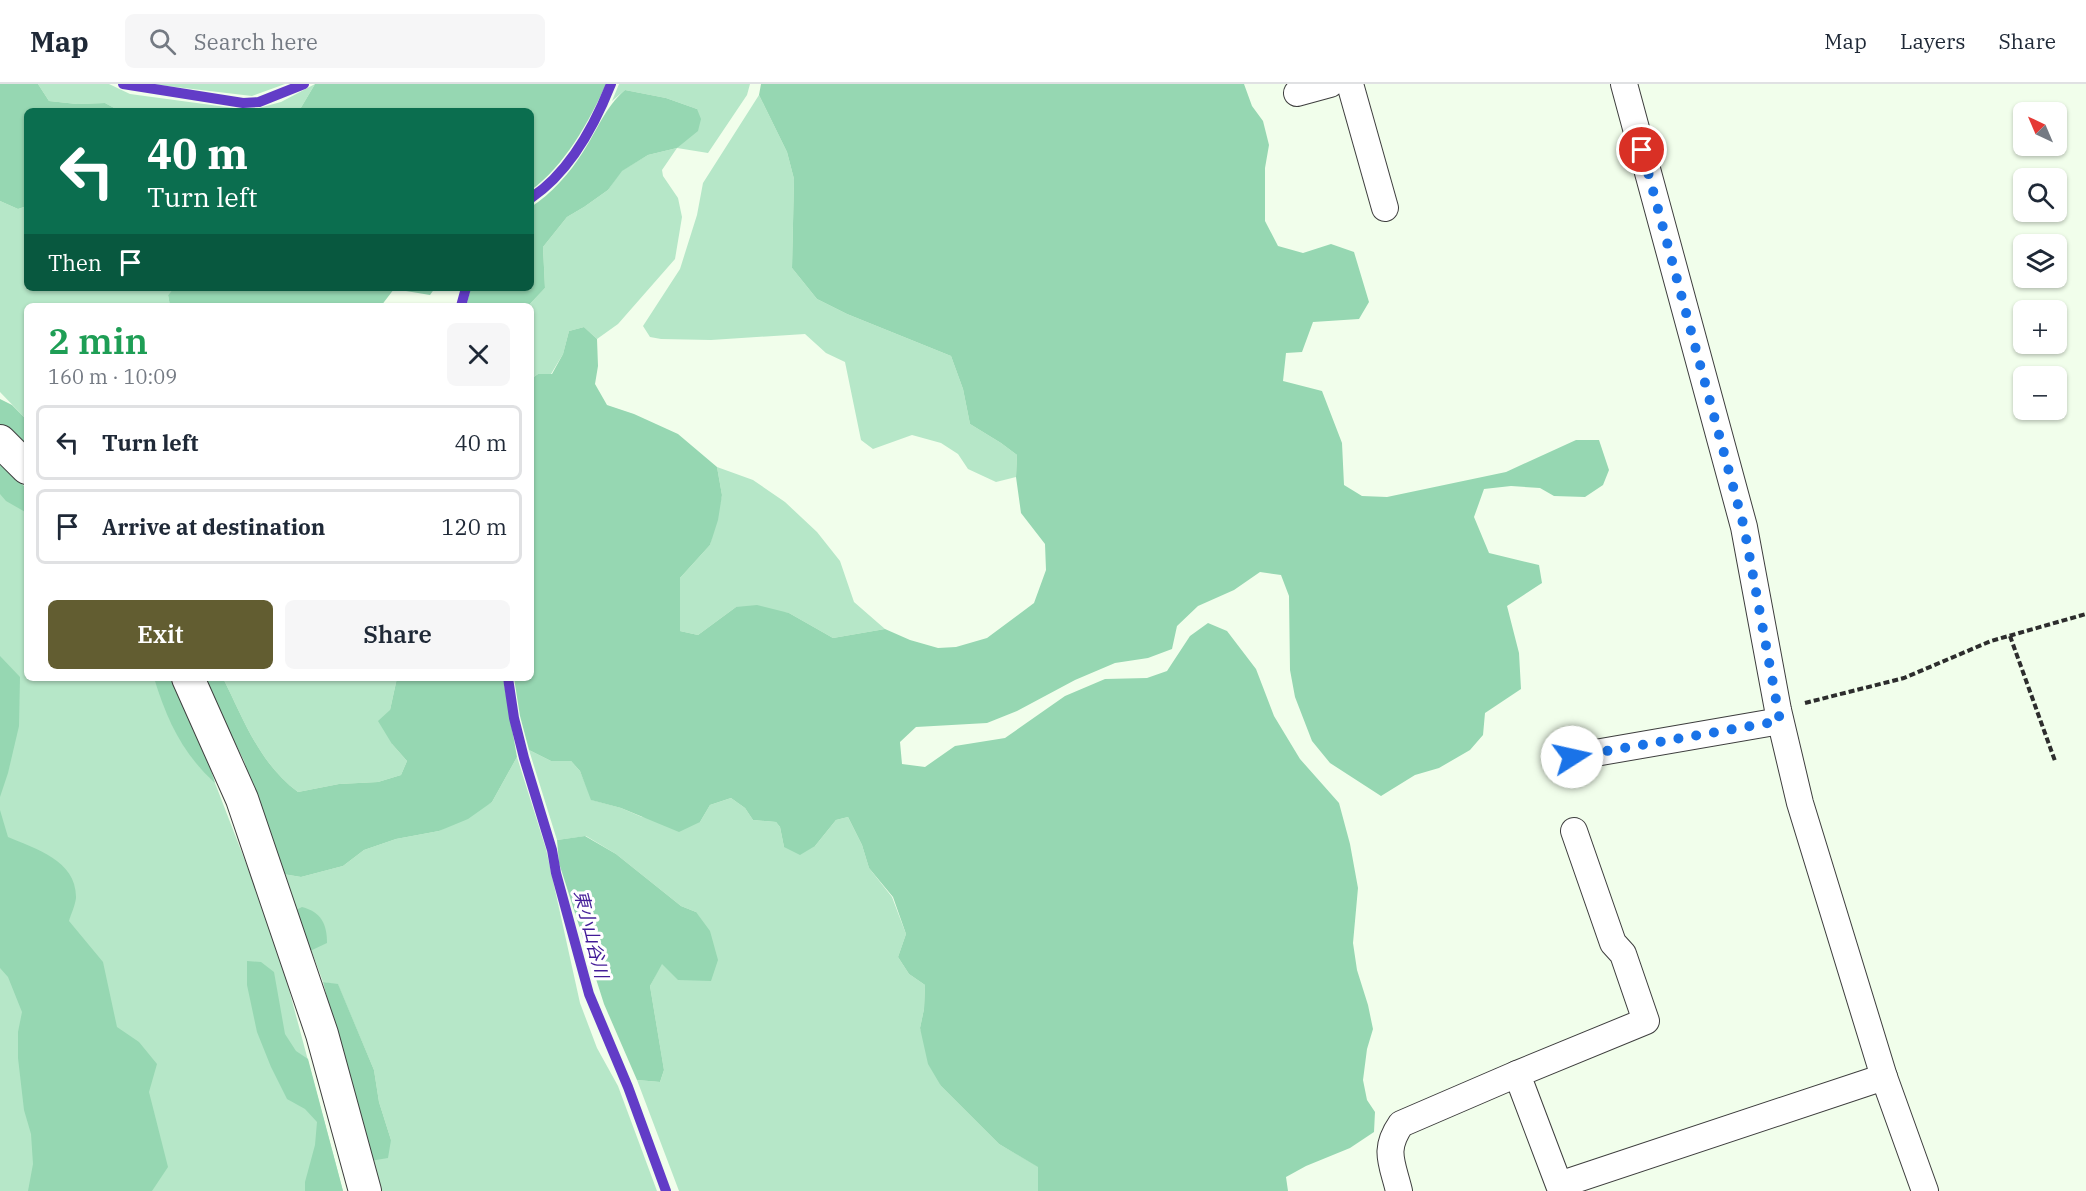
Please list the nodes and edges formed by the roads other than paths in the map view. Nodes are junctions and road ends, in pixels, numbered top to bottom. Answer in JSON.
{"nodes":[{"id":1,"x":1330,"y":84,"type":"edge"},
{"id":2,"x":1350,"y":84,"type":"edge"},
{"id":3,"x":1624,"y":84,"type":"edge"},
{"id":4,"x":1297,"y":93,"type":"dead end"},
{"id":5,"x":1384,"y":208,"type":"dead end"},
{"id":6,"x":0,"y":441,"type":"edge"},
{"id":7,"x":24,"y":465,"type":"edge"},
{"id":8,"x":189,"y":681,"type":"edge"},
{"id":9,"x":1779,"y":716,"type":"junction"},
{"id":10,"x":1572,"y":757,"type":"dead end"},
{"id":11,"x":1574,"y":831,"type":"dead end"},
{"id":12,"x":1517,"y":1074,"type":"junction"},
{"id":13,"x":1884,"y":1077,"type":"junction"},
{"id":14,"x":1560,"y":1188,"type":"edge"},
{"id":15,"x":364,"y":1191,"type":"edge"},
{"id":16,"x":1399,"y":1191,"type":"edge"},
{"id":17,"x":1925,"y":1191,"type":"edge"}],
"edges":[{"from":1,"to":4,"type":"street"},
{"from":2,"to":5,"type":"street"},
{"from":3,"to":9,"type":"street"},
{"from":6,"to":7,"type":"street"},
{"from":8,"to":15,"type":"street"},
{"from":9,"to":10,"type":"street"},
{"from":9,"to":13,"type":"street"},
{"from":11,"to":12,"type":"street"},
{"from":12,"to":14,"type":"street"},
{"from":12,"to":16,"type":"street"},
{"from":13,"to":14,"type":"street"},
{"from":13,"to":17,"type":"street"}]}
